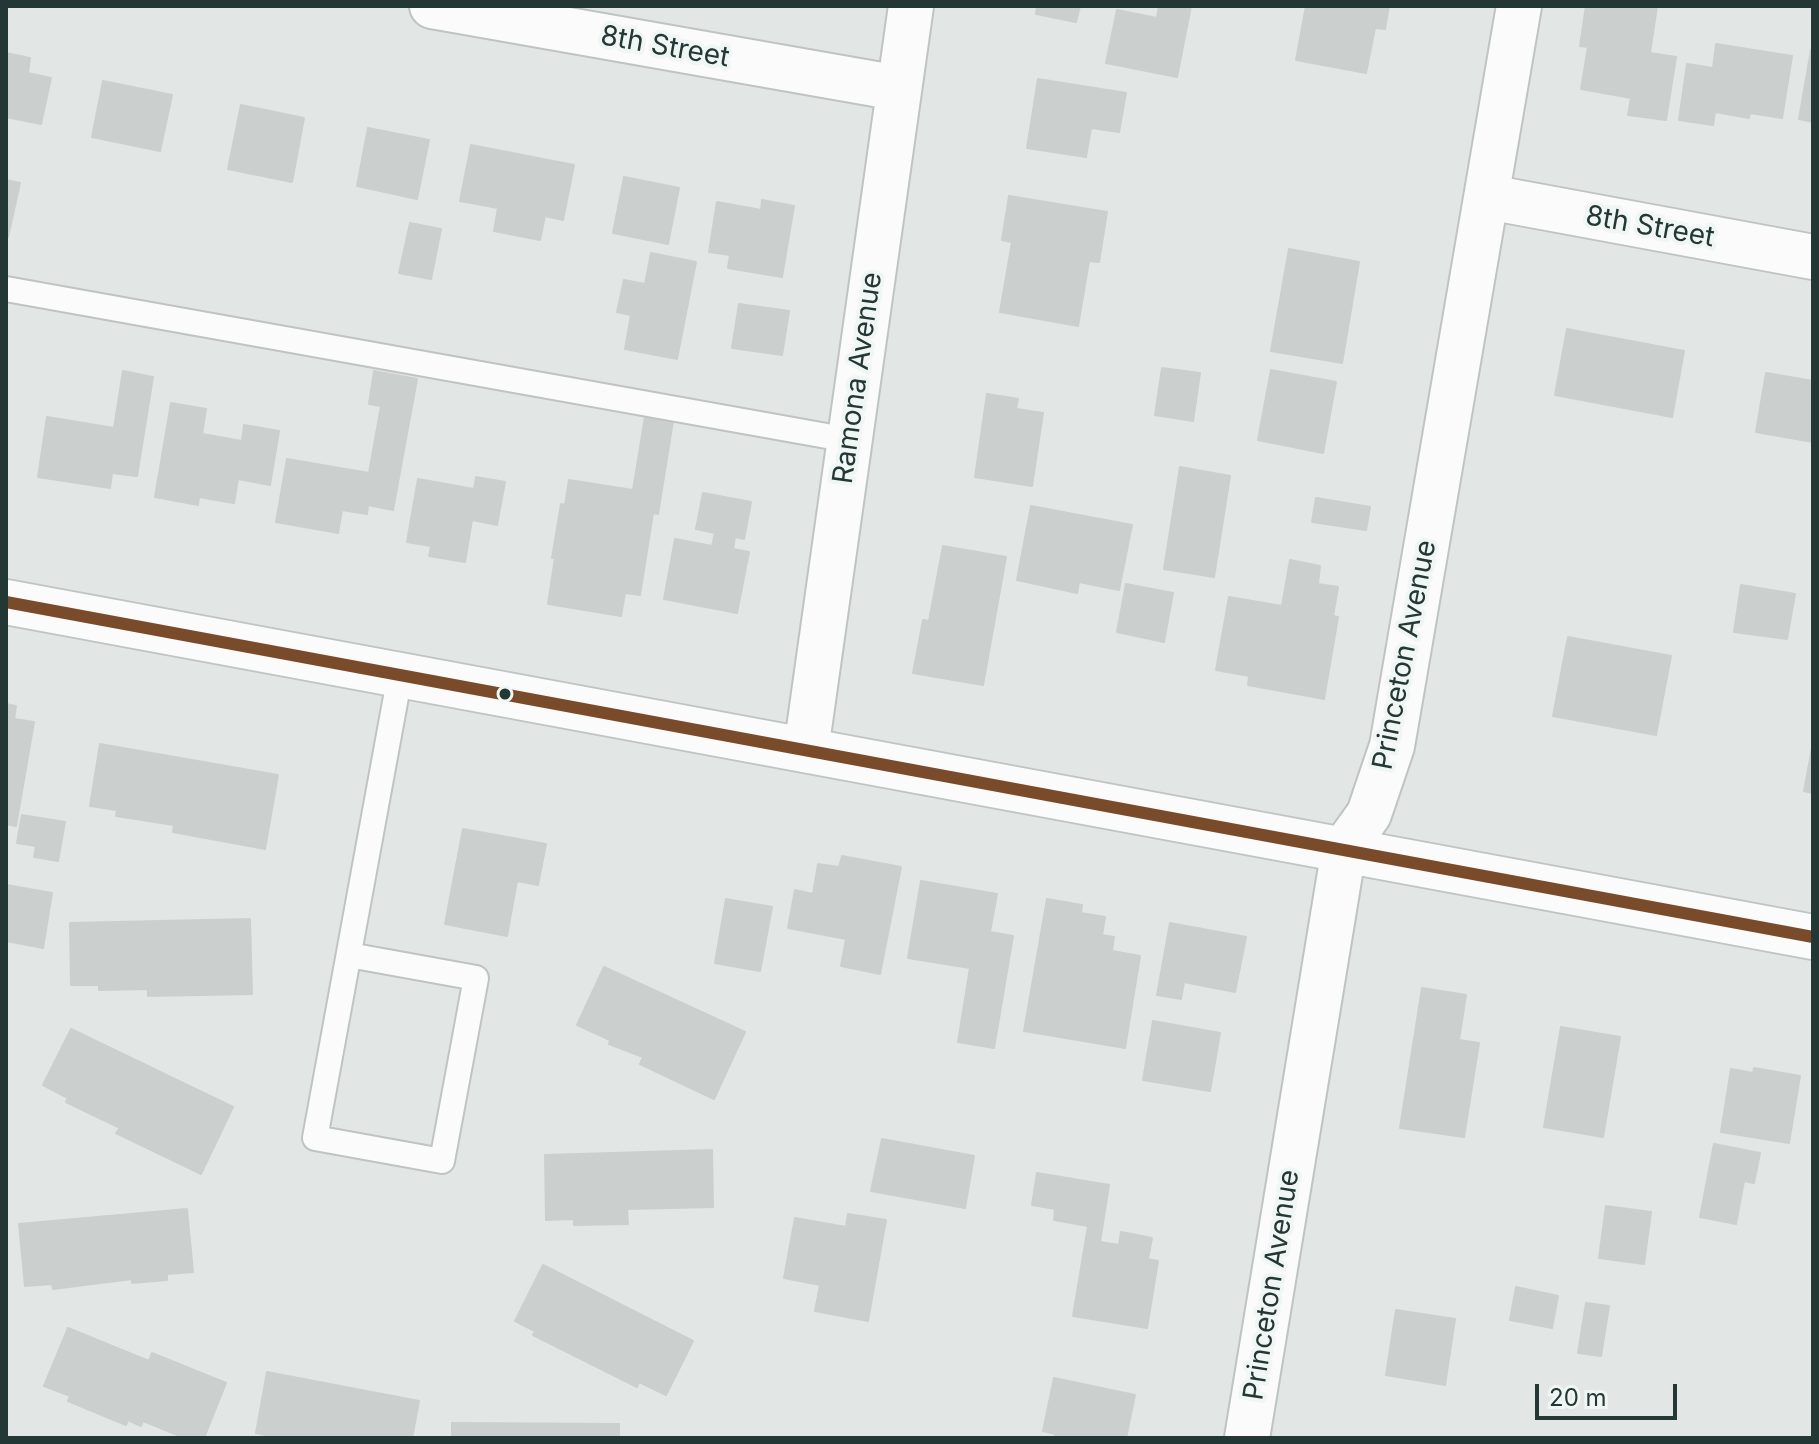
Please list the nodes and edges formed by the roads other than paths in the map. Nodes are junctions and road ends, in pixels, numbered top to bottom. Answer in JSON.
{"nodes":[{"id":1,"x":432,"y":6,"type":"edge"},
{"id":2,"x":911,"y":6,"type":"edge"},
{"id":3,"x":1519,"y":6,"type":"edge"},
{"id":4,"x":898,"y":88,"type":"junction"},
{"id":5,"x":1488,"y":197,"type":"junction"},
{"id":6,"x":1813,"y":257,"type":"edge"},
{"id":7,"x":6,"y":289,"type":"edge"},
{"id":8,"x":849,"y":440,"type":"junction"},
{"id":9,"x":6,"y":602,"type":"edge"},
{"id":10,"x":400,"y":675,"type":"junction"},
{"id":11,"x":806,"y":750,"type":"junction"},
{"id":12,"x":1344,"y":849,"type":"junction"},
{"id":13,"x":1813,"y":937,"type":"edge"},
{"id":14,"x":349,"y":955,"type":"junction"},
{"id":15,"x":1247,"y":1438,"type":"edge"}],
"edges":[{"from":1,"to":4,"type":"street","name":"8th Street"},
{"from":2,"to":4,"type":"street","name":"Ramona Avenue"},
{"from":3,"to":5,"type":"street","name":"Princeton Avenue"},
{"from":4,"to":8,"type":"street","name":"Ramona Avenue"},
{"from":5,"to":6,"type":"street","name":"8th Street"},
{"from":5,"to":12,"type":"street","name":"Princeton Avenue"},
{"from":7,"to":8,"type":"lane"},
{"from":8,"to":11,"type":"street","name":"Ramona Avenue"},
{"from":9,"to":10,"type":"street"},
{"from":10,"to":11,"type":"street"},
{"from":10,"to":14,"type":"lane"},
{"from":11,"to":12,"type":"street"},
{"from":12,"to":13,"type":"street"},
{"from":12,"to":15,"type":"street","name":"Princeton Avenue"},
{"from":14,"to":14,"type":"lane"}]}
